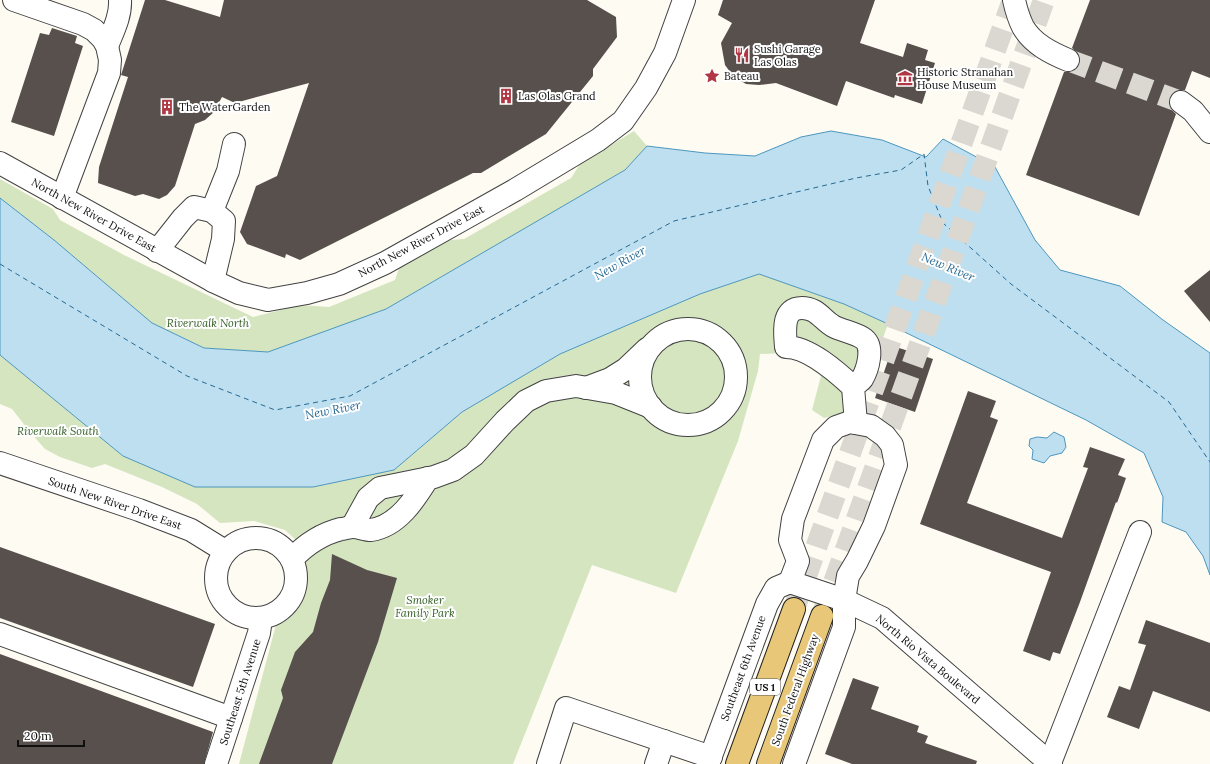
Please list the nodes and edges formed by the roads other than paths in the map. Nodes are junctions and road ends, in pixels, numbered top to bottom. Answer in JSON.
{"nodes":[{"id":1,"x":14,"y":0,"type":"edge"},
{"id":2,"x":120,"y":0,"type":"edge"},
{"id":3,"x":684,"y":0,"type":"edge"},
{"id":4,"x":1014,"y":0,"type":"edge"},
{"id":5,"x":107,"y":46,"type":"junction"},
{"id":6,"x":1068,"y":60,"type":"tunnel mouth"},
{"id":7,"x":1181,"y":102,"type":"tunnel mouth"},
{"id":8,"x":1210,"y":132,"type":"edge"},
{"id":9,"x":234,"y":144,"type":"dead end"},
{"id":10,"x":0,"y":163,"type":"edge"},
{"id":11,"x":62,"y":198,"type":"junction"},
{"id":12,"x":212,"y":210,"type":"junction"},
{"id":13,"x":158,"y":250,"type":"junction"},
{"id":14,"x":213,"y":281,"type":"junction"},
{"id":15,"x":650,"y":345,"type":"junction"},
{"id":16,"x":852,"y":387,"type":"dead end"},
{"id":17,"x":584,"y":389,"type":"junction"},
{"id":18,"x":651,"y":406,"type":"junction"},
{"id":19,"x":856,"y":423,"type":"junction"},
{"id":20,"x":0,"y":463,"type":"edge"},
{"id":21,"x":428,"y":478,"type":"junction"},
{"id":22,"x":352,"y":527,"type":"junction"},
{"id":23,"x":1140,"y":532,"type":"dead end"},
{"id":24,"x":225,"y":551,"type":"junction"},
{"id":25,"x":292,"y":559,"type":"junction"},
{"id":26,"x":790,"y":582,"type":"junction"},
{"id":27,"x":844,"y":600,"type":"junction"},
{"id":28,"x":794,"y":609,"type":"tunnel mouth"},
{"id":29,"x":822,"y":616,"type":"tunnel mouth"},
{"id":30,"x":261,"y":618,"type":"junction"},
{"id":31,"x":0,"y":634,"type":"edge"},
{"id":32,"x":231,"y":718,"type":"junction"},
{"id":33,"x":664,"y":741,"type":"junction"},
{"id":34,"x":709,"y":760,"type":"edge"},
{"id":35,"x":216,"y":764,"type":"edge"},
{"id":36,"x":548,"y":764,"type":"edge"},
{"id":37,"x":656,"y":764,"type":"edge"},
{"id":38,"x":737,"y":764,"type":"edge"},
{"id":39,"x":768,"y":764,"type":"edge"},
{"id":40,"x":794,"y":764,"type":"edge"},
{"id":41,"x":1050,"y":764,"type":"edge"}],
"edges":[{"from":1,"to":5,"type":"street"},
{"from":2,"to":5,"type":"street"},
{"from":3,"to":14,"type":"street","name":"North New River Drive East"},
{"from":4,"to":6,"type":"street"},
{"from":5,"to":11,"type":"street"},
{"from":7,"to":8,"type":"street"},
{"from":9,"to":12,"type":"street"},
{"from":10,"to":11,"type":"street","name":"North New River Drive East"},
{"from":11,"to":13,"type":"street","name":"North New River Drive East"},
{"from":12,"to":13,"type":"street"},
{"from":12,"to":14,"type":"street"},
{"from":13,"to":14,"type":"street","name":"North New River Drive East"},
{"from":15,"to":17,"type":"street"},
{"from":15,"to":18,"type":"street"},
{"from":15,"to":18,"type":"street"},
{"from":16,"to":19,"type":"street"},
{"from":17,"to":18,"type":"street"},
{"from":17,"to":21,"type":"street"},
{"from":19,"to":26,"type":"street"},
{"from":19,"to":27,"type":"street"},
{"from":20,"to":24,"type":"street","name":"South New River Drive East"},
{"from":21,"to":22,"type":"street"},
{"from":21,"to":22,"type":"street"},
{"from":22,"to":25,"type":"street"},
{"from":23,"to":41,"type":"street"},
{"from":24,"to":25,"type":"street"},
{"from":24,"to":30,"type":"street"},
{"from":25,"to":30,"type":"street"},
{"from":26,"to":27,"type":"street","name":"North Rio Vista Boulevard"},
{"from":26,"to":34,"type":"street","name":"Southeast 6th Avenue"},
{"from":27,"to":40,"type":"street"},
{"from":27,"to":41,"type":"street","name":"North Rio Vista Boulevard"},
{"from":28,"to":38,"type":"main road","number":"US 1"},
{"from":29,"to":39,"type":"main road","name":"South Federal Highway","number":"US 1"},
{"from":30,"to":32,"type":"street","name":"Southeast 5th Avenue"},
{"from":31,"to":32,"type":"street"},
{"from":32,"to":35,"type":"street","name":"Southeast 5th Avenue"},
{"from":33,"to":34,"type":"street"},
{"from":33,"to":36,"type":"street"},
{"from":33,"to":37,"type":"street"}]}
